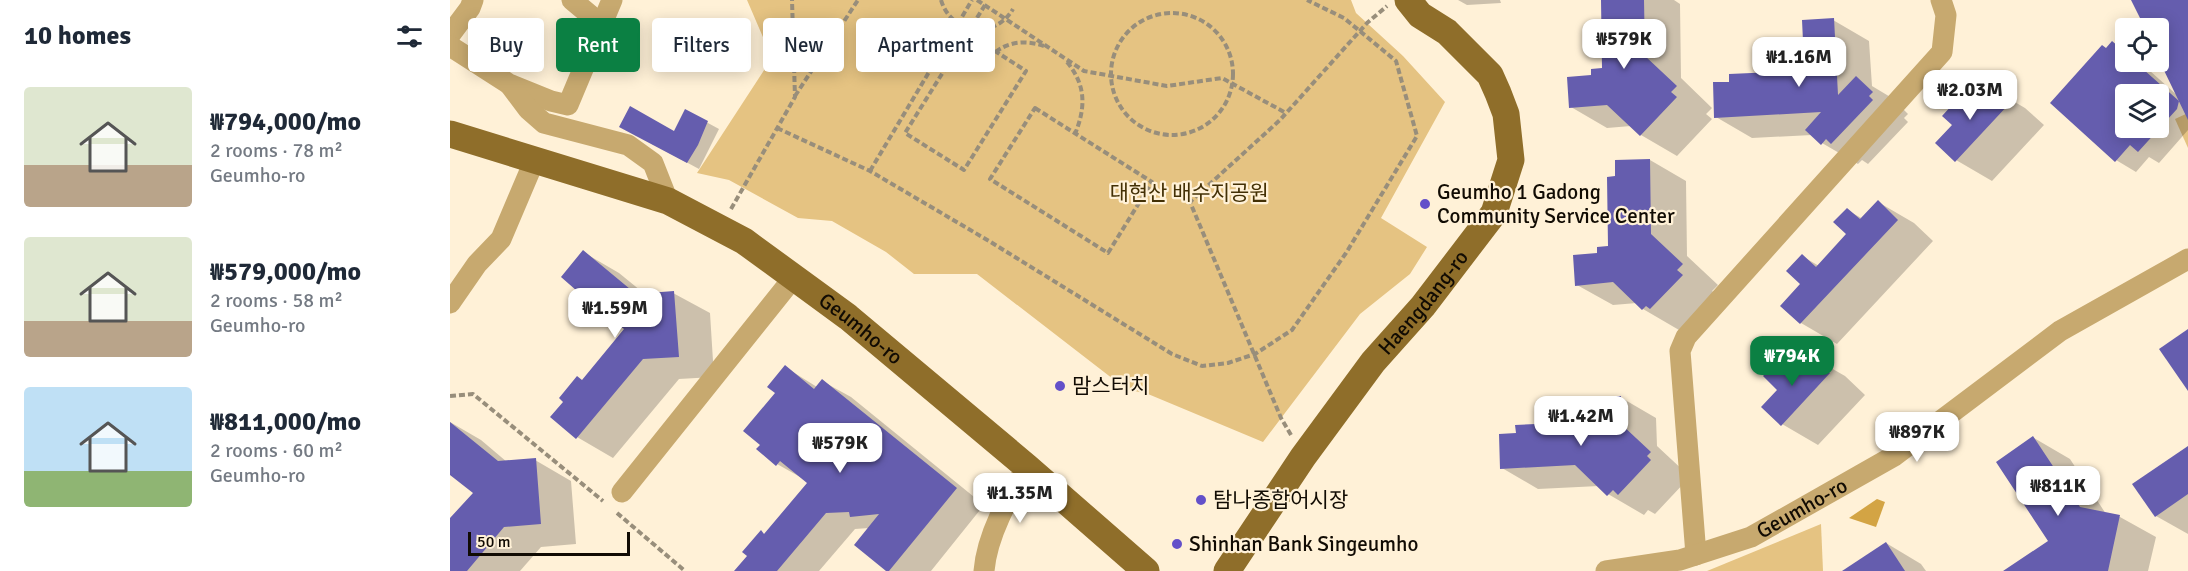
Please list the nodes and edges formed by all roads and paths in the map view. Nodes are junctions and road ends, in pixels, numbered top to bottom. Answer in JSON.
{"nodes":[{"id":1,"x":472,"y":0,"type":"edge"},
{"id":2,"x":572,"y":0,"type":"edge"},
{"id":3,"x":612,"y":0,"type":"edge"},
{"id":4,"x":792,"y":0,"type":"edge"},
{"id":5,"x":858,"y":0,"type":"edge"},
{"id":6,"x":940,"y":0,"type":"edge"},
{"id":7,"x":972,"y":0,"type":"edge"},
{"id":8,"x":977,"y":0,"type":"edge"},
{"id":9,"x":1307,"y":0,"type":"edge"},
{"id":10,"x":1394,"y":0,"type":"edge"},
{"id":11,"x":1408,"y":0,"type":"edge"},
{"id":12,"x":1941,"y":0,"type":"edge"},
{"id":13,"x":985,"y":5,"type":"junction"},
{"id":14,"x":1013,"y":9,"type":"dead end"},
{"id":15,"x":594,"y":18,"type":"edge"},
{"id":16,"x":605,"y":18,"type":"edge"},
{"id":17,"x":951,"y":18,"type":"edge"},
{"id":18,"x":962,"y":18,"type":"edge"},
{"id":19,"x":977,"y":18,"type":"edge"},
{"id":20,"x":1006,"y":19,"type":"junction"},
{"id":21,"x":995,"y":25,"type":"edge"},
{"id":22,"x":1360,"y":32,"type":"junction"},
{"id":23,"x":450,"y":35,"type":"edge"},
{"id":24,"x":450,"y":46,"type":"edge"},
{"id":25,"x":995,"y":51,"type":"joint"},
{"id":26,"x":1059,"y":54,"type":"junction"},
{"id":27,"x":582,"y":72,"type":"edge"},
{"id":28,"x":929,"y":72,"type":"edge"},
{"id":29,"x":943,"y":72,"type":"edge"},
{"id":30,"x":1112,"y":76,"type":"junction"},
{"id":31,"x":509,"y":84,"type":"junction"},
{"id":32,"x":1232,"y":84,"type":"junction"},
{"id":33,"x":795,"y":97,"type":"junction"},
{"id":34,"x":1286,"y":114,"type":"junction"},
{"id":35,"x":777,"y":128,"type":"junction"},
{"id":36,"x":450,"y":134,"type":"edge"},
{"id":37,"x":1075,"y":134,"type":"junction"},
{"id":38,"x":535,"y":159,"type":"junction"},
{"id":39,"x":870,"y":171,"type":"junction"},
{"id":40,"x":668,"y":201,"type":"junction"},
{"id":41,"x":720,"y":228,"type":"junction"},
{"id":42,"x":2188,"y":259,"type":"edge"},
{"id":43,"x":794,"y":278,"type":"junction"},
{"id":44,"x":450,"y":303,"type":"edge"},
{"id":45,"x":1255,"y":354,"type":"junction"},
{"id":46,"x":450,"y":396,"type":"edge"},
{"id":47,"x":1303,"y":457,"type":"junction"},
{"id":48,"x":1027,"y":467,"type":"junction"},
{"id":49,"x":614,"y":498,"type":"junction"},
{"id":50,"x":1696,"y":555,"type":"junction"},
{"id":51,"x":1673,"y":566,"type":"edge"},
{"id":52,"x":1144,"y":570,"type":"edge"},
{"id":53,"x":685,"y":571,"type":"edge"},
{"id":54,"x":984,"y":571,"type":"edge"},
{"id":55,"x":1227,"y":571,"type":"edge"},
{"id":56,"x":1606,"y":571,"type":"edge"}],
"edges":[{"from":1,"to":23,"type":"street"},
{"from":2,"to":15,"type":"street"},
{"from":3,"to":16,"type":"street"},
{"from":4,"to":33,"type":"path"},
{"from":5,"to":33,"type":"path"},
{"from":6,"to":17,"type":"path"},
{"from":7,"to":18,"type":"path"},
{"from":8,"to":13,"type":"path"},
{"from":9,"to":22,"type":"path"},
{"from":10,"to":22,"type":"path"},
{"from":11,"to":47,"type":"main road","name":"Haengdang-ro"},
{"from":12,"to":50,"type":"street"},
{"from":13,"to":19,"type":"path"},
{"from":13,"to":20,"type":"path"},
{"from":14,"to":20,"type":"path"},
{"from":20,"to":21,"type":"path"},
{"from":20,"to":26,"type":"path"},
{"from":22,"to":34,"type":"path"},
{"from":22,"to":45,"type":"path"},
{"from":24,"to":31,"type":"street"},
{"from":25,"to":26,"type":"path"},
{"from":25,"to":29,"type":"path"},
{"from":26,"to":30,"type":"path"},
{"from":26,"to":37,"type":"path"},
{"from":27,"to":31,"type":"street"},
{"from":28,"to":39,"type":"path"},
{"from":30,"to":32,"type":"path"},
{"from":30,"to":32,"type":"path"},
{"from":30,"to":32,"type":"path"},
{"from":31,"to":40,"type":"street"},
{"from":32,"to":34,"type":"path"},
{"from":33,"to":35,"type":"path"},
{"from":34,"to":45,"type":"path"},
{"from":35,"to":39,"type":"path"},
{"from":35,"to":41,"type":"path"},
{"from":36,"to":38,"type":"main road","name":"Geumho-ro"},
{"from":37,"to":37,"type":"path"},
{"from":38,"to":40,"type":"main road","name":"Geumho-ro"},
{"from":38,"to":44,"type":"street"},
{"from":39,"to":45,"type":"path"},
{"from":40,"to":41,"type":"main road","name":"Geumho-ro"},
{"from":41,"to":43,"type":"main road","name":"Geumho-ro"},
{"from":42,"to":50,"type":"street","name":"Geumho-ro"},
{"from":43,"to":48,"type":"main road","name":"Geumho-ro"},
{"from":43,"to":49,"type":"street"},
{"from":45,"to":47,"type":"path"},
{"from":46,"to":49,"type":"path"},
{"from":47,"to":55,"type":"main road","name":"Haengdang-ro"},
{"from":48,"to":52,"type":"main road","name":"Geumho-ro"},
{"from":48,"to":54,"type":"street"},
{"from":49,"to":53,"type":"path"},
{"from":50,"to":51,"type":"street","name":"Geumho-ro"},
{"from":51,"to":56,"type":"street","name":"Geumho-ro"}]}
